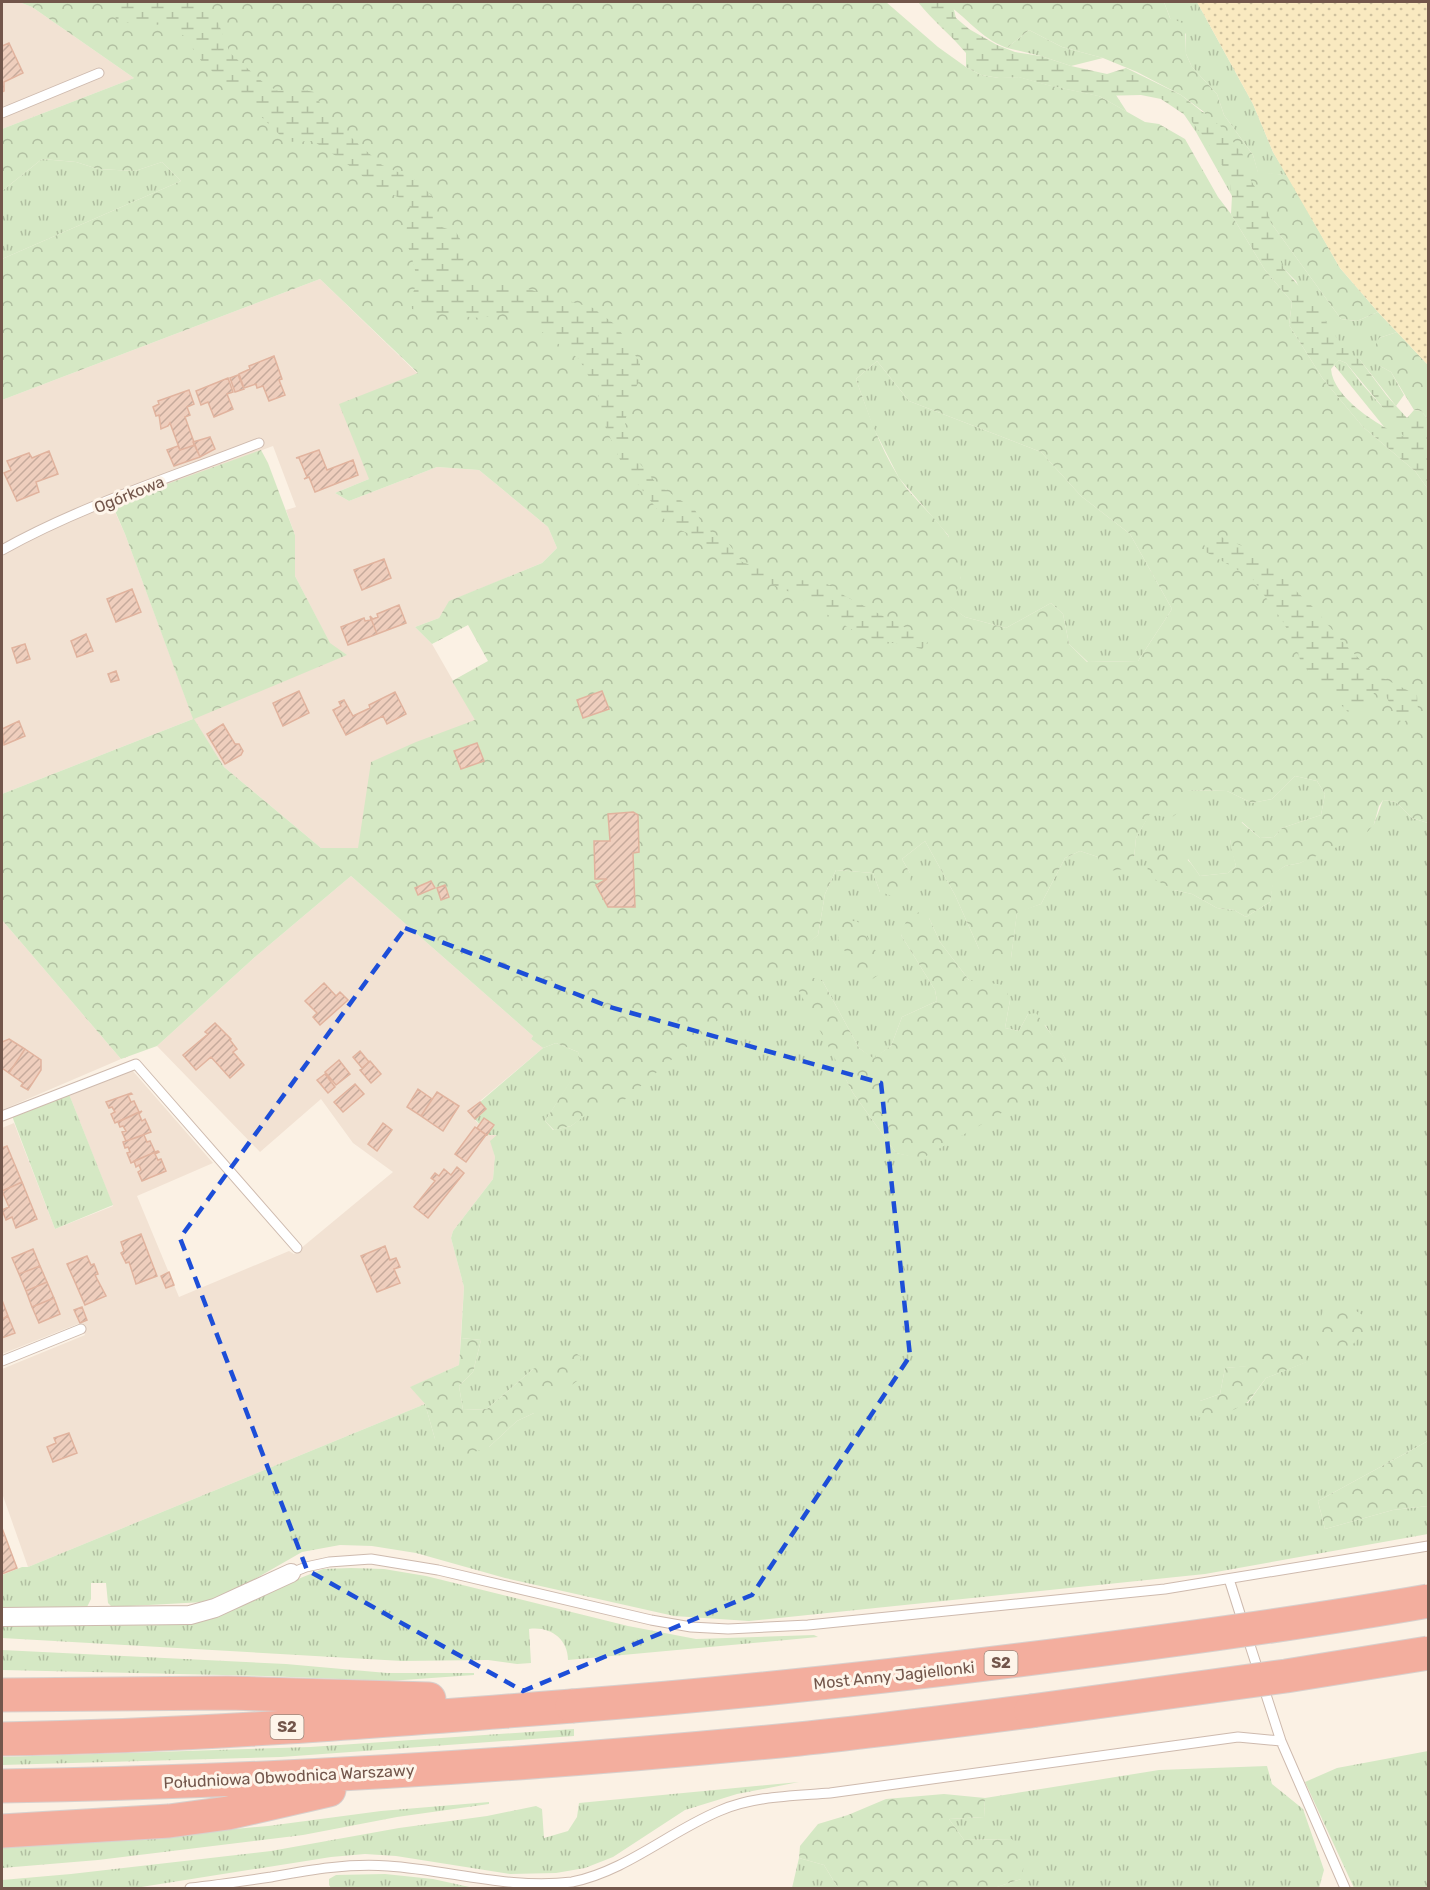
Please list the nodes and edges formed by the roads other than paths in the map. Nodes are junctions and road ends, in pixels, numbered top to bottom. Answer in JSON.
{"nodes":[{"id":1,"x":99,"y":73,"type":"dead end"},
{"id":2,"x":2,"y":113,"type":"edge"},
{"id":3,"x":259,"y":443,"type":"dead end"},
{"id":4,"x":2,"y":550,"type":"edge"},
{"id":5,"x":2,"y":1116,"type":"edge"},
{"id":6,"x":297,"y":1248,"type":"dead end"},
{"id":7,"x":81,"y":1329,"type":"dead end"},
{"id":8,"x":2,"y":1361,"type":"edge"},
{"id":9,"x":1428,"y":1546,"type":"edge"},
{"id":10,"x":291,"y":1573,"type":"joint"},
{"id":11,"x":1229,"y":1579,"type":"junction"},
{"id":12,"x":1428,"y":1601,"type":"edge"},
{"id":13,"x":2,"y":1617,"type":"edge"},
{"id":14,"x":1428,"y":1653,"type":"edge"},
{"id":15,"x":2,"y":1695,"type":"edge"},
{"id":16,"x":572,"y":1706,"type":"junction"},
{"id":17,"x":2,"y":1739,"type":"edge"},
{"id":18,"x":1281,"y":1741,"type":"junction"},
{"id":19,"x":413,"y":1770,"type":"junction"},
{"id":20,"x":2,"y":1786,"type":"edge"},
{"id":21,"x":2,"y":1831,"type":"edge"},
{"id":22,"x":190,"y":1888,"type":"edge"},
{"id":23,"x":1345,"y":1888,"type":"edge"}],
"edges":[{"from":1,"to":2,"type":"lane"},
{"from":3,"to":4,"type":"lane","name":"Ogórkowa"},
{"from":5,"to":6,"type":"lane"},
{"from":7,"to":8,"type":"lane"},
{"from":9,"to":11,"type":"lane"},
{"from":10,"to":11,"type":"lane"},
{"from":10,"to":13,"type":"street"},
{"from":11,"to":18,"type":"lane"},
{"from":12,"to":16,"type":"highway","name":"Most Anny Jagiellonki","number":"S2","bridge":true},
{"from":14,"to":19,"type":"highway","name":"Południowa Obwodnica Warszawy","bridge":true},
{"from":15,"to":16,"type":"highway"},
{"from":16,"to":17,"type":"highway","number":"S2"},
{"from":18,"to":22,"type":"lane"},
{"from":18,"to":23,"type":"lane"},
{"from":19,"to":20,"type":"highway","name":"Południowa Obwodnica Warszawy"},
{"from":19,"to":21,"type":"highway"}]}
